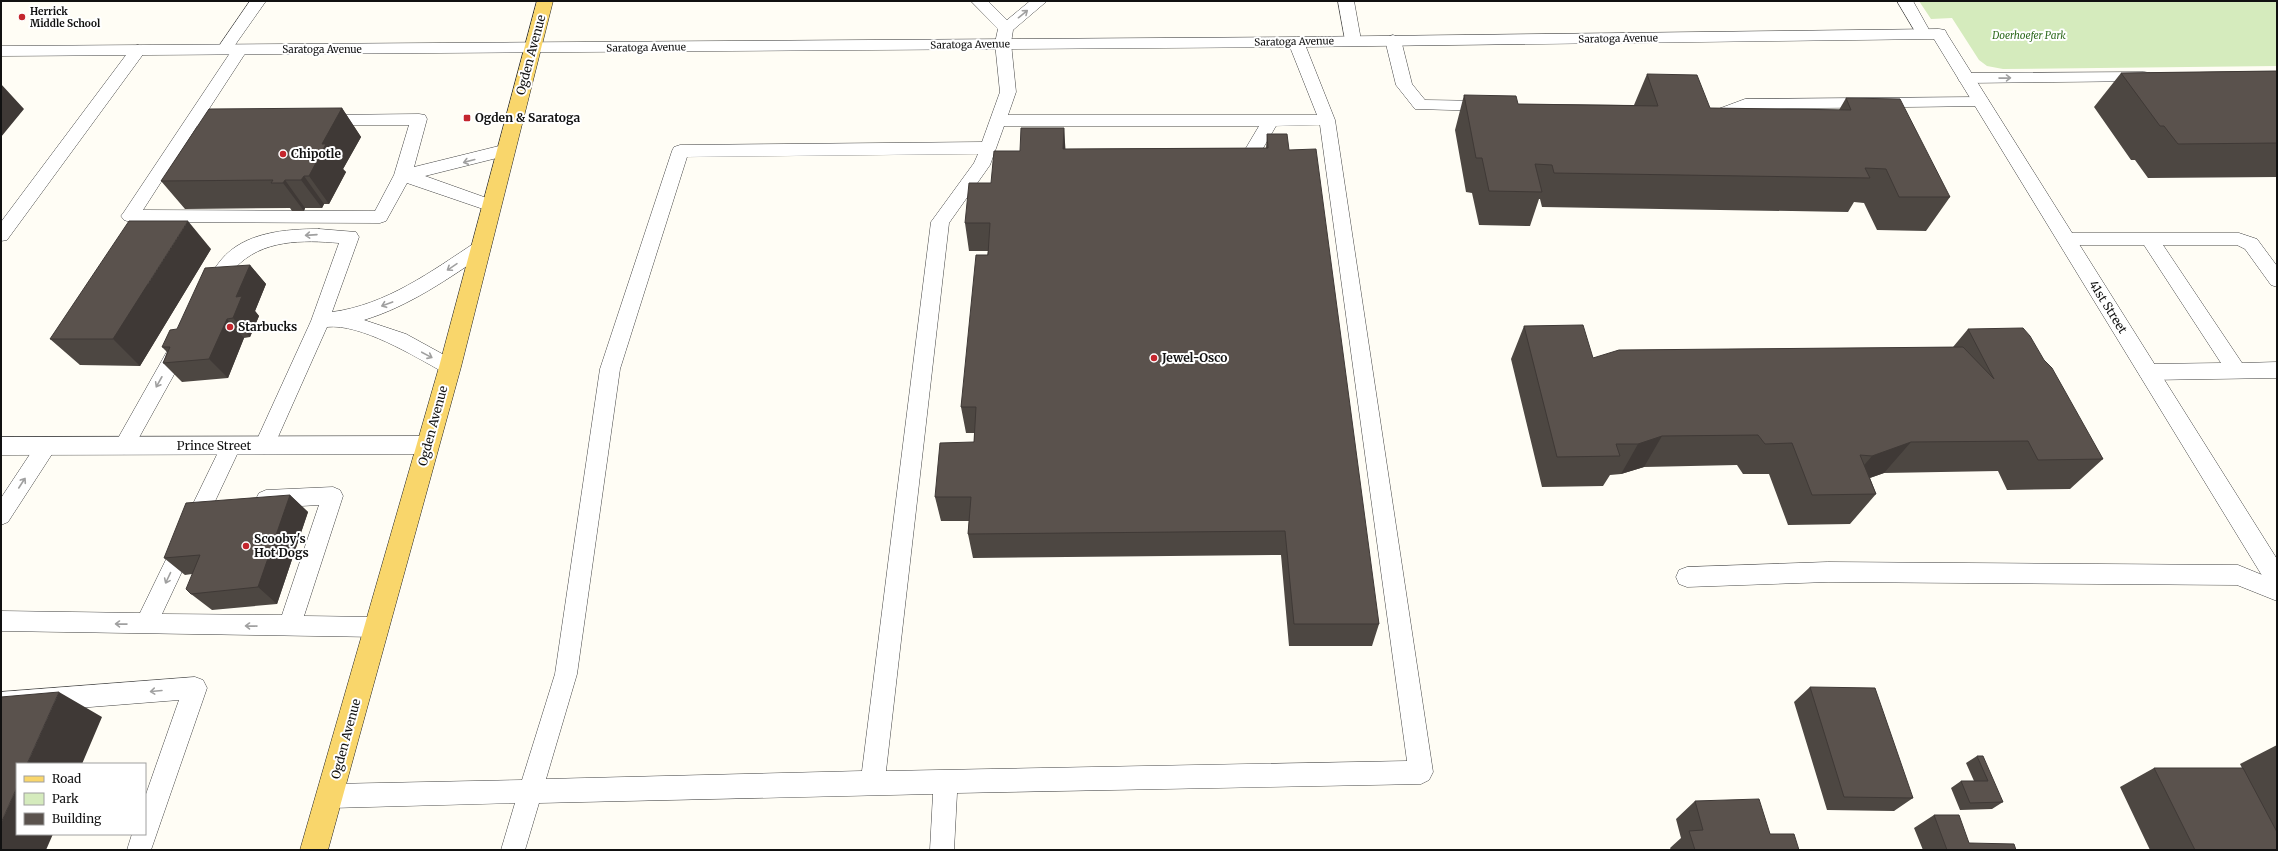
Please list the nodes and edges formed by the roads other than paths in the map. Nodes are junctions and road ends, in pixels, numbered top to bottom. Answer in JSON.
{"nodes":[{"id":1,"x":258,"y":1,"type":"edge"},
{"id":2,"x":545,"y":1,"type":"edge"},
{"id":3,"x":980,"y":1,"type":"edge"},
{"id":4,"x":1039,"y":1,"type":"edge"},
{"id":5,"x":1346,"y":1,"type":"edge"},
{"id":6,"x":1905,"y":1,"type":"edge"},
{"id":7,"x":1932,"y":34,"type":"junction"},
{"id":8,"x":1004,"y":35,"type":"junction"},
{"id":9,"x":1353,"y":40,"type":"junction"},
{"id":10,"x":1393,"y":40,"type":"junction"},
{"id":11,"x":1296,"y":42,"type":"junction"},
{"id":12,"x":533,"y":48,"type":"junction"},
{"id":13,"x":233,"y":49,"type":"junction"},
{"id":14,"x":138,"y":50,"type":"junction"},
{"id":15,"x":1,"y":51,"type":"edge"},
{"id":16,"x":2157,"y":76,"type":"edge"},
{"id":17,"x":1966,"y":78,"type":"junction"},
{"id":18,"x":1981,"y":102,"type":"junction"},
{"id":19,"x":1504,"y":106,"type":"edge"},
{"id":20,"x":240,"y":120,"type":"edge"},
{"id":21,"x":310,"y":120,"type":"edge"},
{"id":22,"x":1271,"y":120,"type":"junction"},
{"id":23,"x":1327,"y":120,"type":"junction"},
{"id":24,"x":193,"y":121,"type":"junction"},
{"id":25,"x":998,"y":121,"type":"junction"},
{"id":26,"x":1692,"y":122,"type":"edge"},
{"id":27,"x":507,"y":150,"type":"junction"},
{"id":28,"x":988,"y":160,"type":"junction"},
{"id":29,"x":1219,"y":163,"type":"edge"},
{"id":30,"x":403,"y":175,"type":"junction"},
{"id":31,"x":492,"y":206,"type":"junction"},
{"id":32,"x":1,"y":235,"type":"edge"},
{"id":33,"x":2066,"y":239,"type":"junction"},
{"id":34,"x":2149,"y":239,"type":"junction"},
{"id":35,"x":482,"y":247,"type":"junction"},
{"id":36,"x":2277,"y":280,"type":"edge"},
{"id":37,"x":206,"y":302,"type":"edge"},
{"id":38,"x":343,"y":320,"type":"junction"},
{"id":39,"x":320,"y":321,"type":"junction"},
{"id":40,"x":190,"y":328,"type":"edge"},
{"id":41,"x":450,"y":367,"type":"junction"},
{"id":42,"x":2236,"y":370,"type":"junction"},
{"id":43,"x":2277,"y":370,"type":"edge"},
{"id":44,"x":2148,"y":372,"type":"junction"},
{"id":45,"x":428,"y":445,"type":"junction"},
{"id":46,"x":1,"y":446,"type":"edge"},
{"id":47,"x":47,"y":446,"type":"junction"},
{"id":48,"x":124,"y":446,"type":"junction"},
{"id":49,"x":231,"y":446,"type":"junction"},
{"id":50,"x":264,"y":446,"type":"junction"},
{"id":51,"x":250,"y":500,"type":"edge"},
{"id":52,"x":227,"y":501,"type":"edge"},
{"id":53,"x":200,"y":510,"type":"junction"},
{"id":54,"x":1,"y":516,"type":"edge"},
{"id":55,"x":1687,"y":577,"type":"dead end"},
{"id":56,"x":2277,"y":580,"type":"edge"},
{"id":57,"x":2277,"y":591,"type":"edge"},
{"id":58,"x":1,"y":622,"type":"edge"},
{"id":59,"x":146,"y":624,"type":"junction"},
{"id":60,"x":290,"y":626,"type":"junction"},
{"id":61,"x":378,"y":627,"type":"junction"},
{"id":62,"x":1,"y":704,"type":"edge"},
{"id":63,"x":946,"y":782,"type":"junction"},
{"id":64,"x":873,"y":784,"type":"junction"},
{"id":65,"x":529,"y":792,"type":"junction"},
{"id":66,"x":330,"y":796,"type":"junction"},
{"id":67,"x":146,"y":830,"type":"edge"},
{"id":68,"x":144,"y":835,"type":"edge"},
{"id":69,"x":139,"y":850,"type":"edge"},
{"id":70,"x":314,"y":850,"type":"edge"},
{"id":71,"x":514,"y":850,"type":"edge"},
{"id":72,"x":942,"y":850,"type":"edge"}],
"edges":[{"from":1,"to":13,"type":"lane"},
{"from":2,"to":12,"type":"main road","name":"Ogden Avenue"},
{"from":3,"to":8,"type":"lane"},
{"from":8,"to":4,"type":"lane","one_way":true},
{"from":5,"to":9,"type":"lane"},
{"from":6,"to":7,"type":"lane"},
{"from":7,"to":10,"type":"street","name":"Saratoga Avenue"},
{"from":7,"to":17,"type":"street","name":"41st Street"},
{"from":8,"to":11,"type":"street","name":"Saratoga Avenue"},
{"from":8,"to":12,"type":"street","name":"Saratoga Avenue"},
{"from":8,"to":25,"type":"lane"},
{"from":9,"to":10,"type":"street","name":"Saratoga Avenue"},
{"from":9,"to":11,"type":"street","name":"Saratoga Avenue"},
{"from":10,"to":19,"type":"lane"},
{"from":11,"to":23,"type":"lane"},
{"from":12,"to":13,"type":"street","name":"Saratoga Avenue"},
{"from":12,"to":27,"type":"main road","name":"Ogden Avenue"},
{"from":13,"to":14,"type":"street","name":"Saratoga Avenue"},
{"from":13,"to":24,"type":"lane"},
{"from":14,"to":15,"type":"street","name":"Saratoga Avenue"},
{"from":14,"to":32,"type":"lane"},
{"from":17,"to":16,"type":"lane","one_way":true},
{"from":17,"to":18,"type":"street","name":"41st Street"},
{"from":18,"to":26,"type":"lane"},
{"from":18,"to":33,"type":"street","name":"41st Street"},
{"from":20,"to":24,"type":"lane"},
{"from":21,"to":30,"type":"lane"},
{"from":22,"to":23,"type":"lane"},
{"from":22,"to":25,"type":"lane"},
{"from":22,"to":29,"type":"lane"},
{"from":23,"to":63,"type":"lane"},
{"from":24,"to":30,"type":"lane"},
{"from":25,"to":28,"type":"lane"},
{"from":27,"to":30,"type":"lane","one_way":true},
{"from":27,"to":31,"type":"main road","name":"Ogden Avenue"},
{"from":28,"to":64,"type":"lane"},
{"from":28,"to":65,"type":"lane"},
{"from":30,"to":31,"type":"lane"},
{"from":31,"to":35,"type":"main road","name":"Ogden Avenue"},
{"from":33,"to":34,"type":"lane"},
{"from":33,"to":44,"type":"street","name":"41st Street"},
{"from":34,"to":36,"type":"lane"},
{"from":34,"to":42,"type":"lane"},
{"from":35,"to":38,"type":"lane","one_way":true},
{"from":35,"to":41,"type":"main road","name":"Ogden Avenue"},
{"from":39,"to":37,"type":"lane","one_way":true},
{"from":38,"to":39,"type":"lane"},
{"from":38,"to":41,"type":"lane","one_way":true},
{"from":39,"to":50,"type":"lane"},
{"from":40,"to":48,"type":"lane","one_way":true},
{"from":41,"to":45,"type":"main road","name":"Ogden Avenue"},
{"from":42,"to":43,"type":"lane"},
{"from":42,"to":44,"type":"lane"},
{"from":44,"to":56,"type":"street","name":"41st Street"},
{"from":45,"to":50,"type":"street","name":"Prince Street"},
{"from":45,"to":61,"type":"main road","name":"Ogden Avenue"},
{"from":46,"to":47,"type":"street","name":"Prince Street"},
{"from":47,"to":48,"type":"street","name":"Prince Street"},
{"from":54,"to":47,"type":"lane","one_way":true},
{"from":48,"to":49,"type":"street","name":"Prince Street"},
{"from":49,"to":50,"type":"street","name":"Prince Street"},
{"from":49,"to":53,"type":"lane"},
{"from":51,"to":60,"type":"lane"},
{"from":52,"to":53,"type":"lane"},
{"from":53,"to":59,"type":"lane","one_way":true},
{"from":55,"to":57,"type":"lane"},
{"from":59,"to":58,"type":"lane","one_way":true},
{"from":60,"to":59,"type":"lane","one_way":true},
{"from":60,"to":61,"type":"lane"},
{"from":61,"to":66,"type":"main road","name":"Ogden Avenue"},
{"from":67,"to":62,"type":"lane","one_way":true},
{"from":63,"to":64,"type":"lane"},
{"from":63,"to":72,"type":"lane"},
{"from":64,"to":65,"type":"lane"},
{"from":65,"to":66,"type":"lane"},
{"from":65,"to":71,"type":"lane"},
{"from":66,"to":70,"type":"main road","name":"Ogden Avenue"},
{"from":68,"to":69,"type":"lane"}]}
